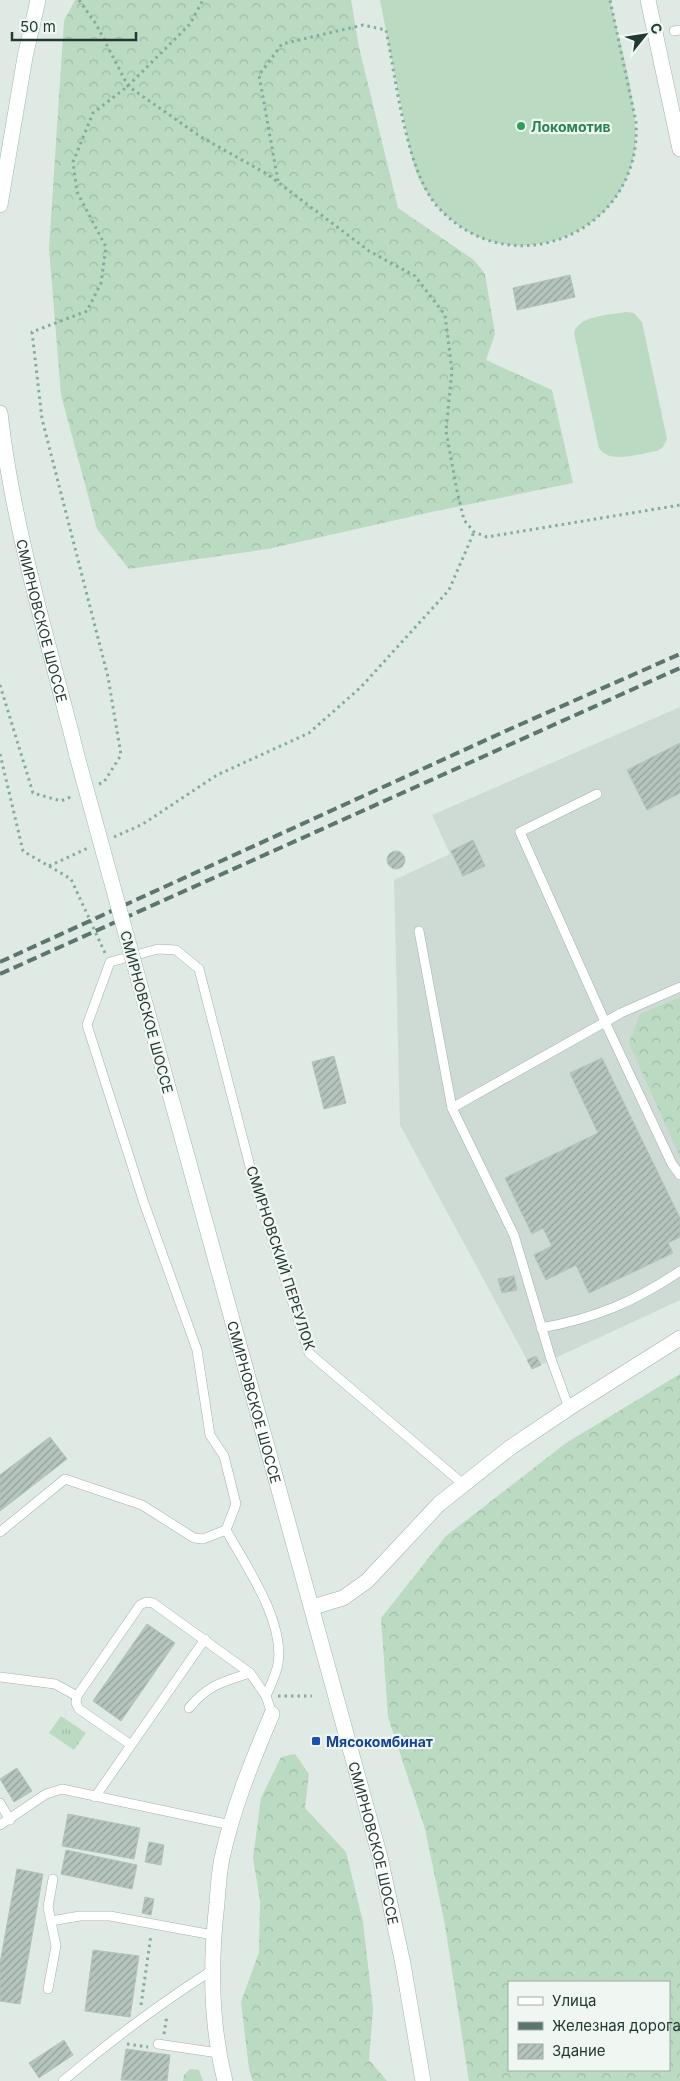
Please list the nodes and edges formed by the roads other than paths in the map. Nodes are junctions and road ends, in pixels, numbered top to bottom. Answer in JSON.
{"nodes":[{"id":1,"x":38,"y":0,"type":"edge"},
{"id":2,"x":648,"y":0,"type":"edge"},
{"id":3,"x":680,"y":148,"type":"edge"},
{"id":4,"x":0,"y":204,"type":"edge"},
{"id":5,"x":0,"y":412,"type":"edge"},
{"id":6,"x":597,"y":794,"type":"dead end"},
{"id":7,"x":419,"y":931,"type":"dead end"},
{"id":8,"x":680,"y":987,"type":"edge"},
{"id":9,"x":605,"y":1022,"type":"junction"},
{"id":10,"x":452,"y":1108,"type":"junction"},
{"id":11,"x":680,"y":1175,"type":"edge"},
{"id":12,"x":680,"y":1271,"type":"edge"},
{"id":13,"x":541,"y":1328,"type":"junction"},
{"id":14,"x":680,"y":1338,"type":"edge"},
{"id":15,"x":570,"y":1408,"type":"junction"},
{"id":16,"x":463,"y":1484,"type":"junction"},
{"id":17,"x":226,"y":1530,"type":"junction"},
{"id":18,"x":0,"y":1532,"type":"edge"},
{"id":19,"x":313,"y":1607,"type":"junction"},
{"id":20,"x":204,"y":1638,"type":"junction"},
{"id":21,"x":250,"y":1673,"type":"junction"},
{"id":22,"x":0,"y":1676,"type":"edge"},
{"id":23,"x":77,"y":1696,"type":"junction"},
{"id":24,"x":266,"y":1696,"type":"junction"},
{"id":25,"x":189,"y":1708,"type":"dead end"},
{"id":26,"x":272,"y":1714,"type":"joint"},
{"id":27,"x":131,"y":1745,"type":"junction"},
{"id":28,"x":95,"y":1797,"type":"junction"},
{"id":29,"x":0,"y":1803,"type":"edge"},
{"id":30,"x":10,"y":1820,"type":"junction"},
{"id":31,"x":0,"y":1825,"type":"edge"},
{"id":32,"x":230,"y":1825,"type":"junction"},
{"id":33,"x":53,"y":1879,"type":"dead end"},
{"id":34,"x":51,"y":1921,"type":"junction"},
{"id":35,"x":213,"y":1935,"type":"junction"},
{"id":36,"x":211,"y":1972,"type":"junction"},
{"id":37,"x":48,"y":1989,"type":"dead end"},
{"id":38,"x":160,"y":2044,"type":"road end"},
{"id":39,"x":218,"y":2053,"type":"junction"},
{"id":40,"x":63,"y":2081,"type":"edge"},
{"id":41,"x":225,"y":2081,"type":"edge"},
{"id":42,"x":423,"y":2081,"type":"edge"}],
"edges":[{"from":1,"to":4,"type":"main road"},
{"from":2,"to":3,"type":"main road"},
{"from":5,"to":19,"type":"main road","name":"СМИРНОВСКОЕ ШОССЕ","bridge":true},
{"from":6,"to":9,"type":"lane"},
{"from":7,"to":10,"type":"lane"},
{"from":8,"to":9,"type":"lane"},
{"from":9,"to":10,"type":"lane"},
{"from":9,"to":11,"type":"lane"},
{"from":10,"to":13,"type":"lane"},
{"from":12,"to":13,"type":"lane"},
{"from":13,"to":15,"type":"lane"},
{"from":14,"to":15,"type":"main road"},
{"from":15,"to":16,"type":"main road"},
{"from":16,"to":17,"type":"lane","name":"СМИРНОВСКИЙ ПЕРЕУЛОК"},
{"from":16,"to":19,"type":"main road"},
{"from":17,"to":18,"type":"lane"},
{"from":17,"to":24,"type":"lane"},
{"from":19,"to":42,"type":"main road","name":"СМИРНОВСКОЕ ШОССЕ"},
{"from":20,"to":21,"type":"lane"},
{"from":20,"to":23,"type":"lane"},
{"from":20,"to":27,"type":"lane"},
{"from":21,"to":24,"type":"lane"},
{"from":21,"to":25,"type":"lane"},
{"from":22,"to":23,"type":"lane"},
{"from":23,"to":27,"type":"lane"},
{"from":24,"to":26,"type":"lane"},
{"from":26,"to":32,"type":"main road"},
{"from":27,"to":28,"type":"lane"},
{"from":28,"to":30,"type":"lane"},
{"from":28,"to":32,"type":"lane"},
{"from":29,"to":30,"type":"lane"},
{"from":30,"to":31,"type":"lane"},
{"from":32,"to":35,"type":"main road"},
{"from":33,"to":34,"type":"lane"},
{"from":34,"to":35,"type":"lane"},
{"from":34,"to":37,"type":"lane"},
{"from":35,"to":36,"type":"main road"},
{"from":36,"to":39,"type":"main road"},
{"from":36,"to":40,"type":"lane"},
{"from":38,"to":39,"type":"lane"},
{"from":39,"to":41,"type":"main road"}]}
